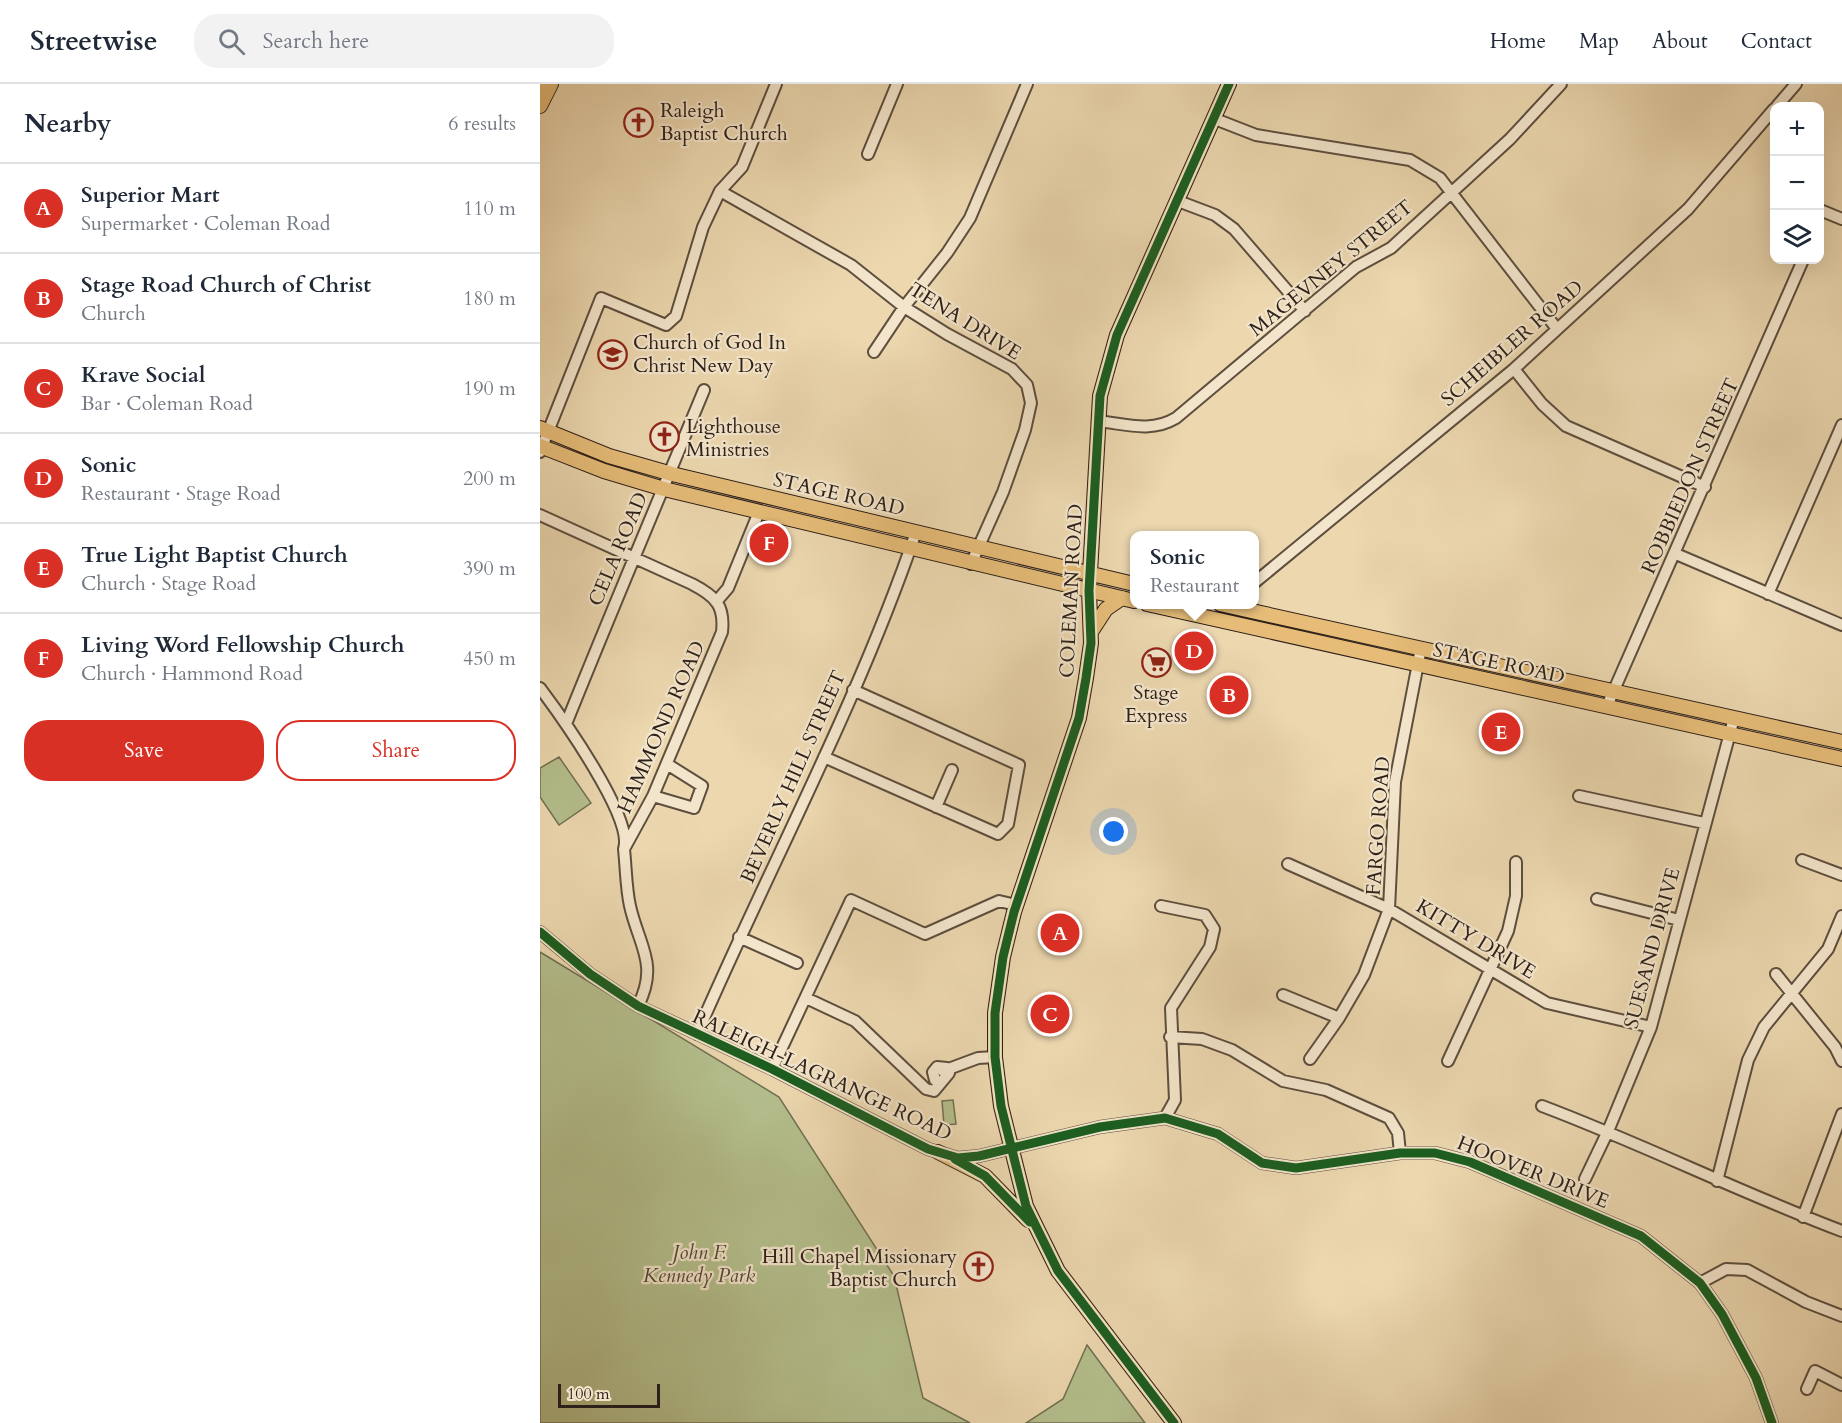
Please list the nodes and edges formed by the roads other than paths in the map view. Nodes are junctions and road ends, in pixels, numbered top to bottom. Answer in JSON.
{"nodes":[{"id":1,"x":551,"y":84,"type":"edge"},
{"id":2,"x":776,"y":84,"type":"edge"},
{"id":3,"x":897,"y":84,"type":"edge"},
{"id":4,"x":1027,"y":84,"type":"edge"},
{"id":5,"x":1229,"y":84,"type":"edge"},
{"id":6,"x":1561,"y":84,"type":"edge"},
{"id":7,"x":1796,"y":84,"type":"edge"},
{"id":8,"x":1781,"y":102,"type":"edge"},
{"id":9,"x":540,"y":106,"type":"edge"},
{"id":10,"x":1770,"y":115,"type":"edge"},
{"id":11,"x":1215,"y":119,"type":"junction"},
{"id":12,"x":868,"y":154,"type":"dead end"},
{"id":13,"x":720,"y":191,"type":"junction"},
{"id":14,"x":1450,"y":193,"type":"junction"},
{"id":15,"x":1178,"y":201,"type":"junction"},
{"id":16,"x":1824,"y":212,"type":"edge"},
{"id":17,"x":1842,"y":219,"type":"edge"},
{"id":18,"x":1801,"y":264,"type":"edge"},
{"id":19,"x":904,"y":306,"type":"junction"},
{"id":20,"x":1305,"y":311,"type":"junction"},
{"id":21,"x":1557,"y":329,"type":"junction"},
{"id":22,"x":874,"y":352,"type":"dead end"},
{"id":23,"x":1514,"y":369,"type":"junction"},
{"id":24,"x":704,"y":390,"type":"dead end"},
{"id":25,"x":1098,"y":421,"type":"junction"},
{"id":26,"x":1842,"y":424,"type":"edge"},
{"id":27,"x":544,"y":430,"type":"edge"},
{"id":28,"x":541,"y":448,"type":"edge"},
{"id":29,"x":671,"y":474,"type":"junction"},
{"id":30,"x":1705,"y":487,"type":"junction"},
{"id":31,"x":664,"y":489,"type":"junction"},
{"id":32,"x":759,"y":512,"type":"junction"},
{"id":33,"x":540,"y":515,"type":"edge"},
{"id":34,"x":916,"y":532,"type":"junction"},
{"id":35,"x":979,"y":548,"type":"junction"},
{"id":36,"x":910,"y":549,"type":"junction"},
{"id":37,"x":1676,"y":554,"type":"junction"},
{"id":38,"x":632,"y":557,"type":"junction"},
{"id":39,"x":971,"y":564,"type":"junction"},
{"id":40,"x":1090,"y":573,"type":"junction"},
{"id":41,"x":1259,"y":579,"type":"edge"},
{"id":42,"x":1130,"y":583,"type":"edge"},
{"id":43,"x":1089,"y":591,"type":"junction"},
{"id":44,"x":1768,"y":594,"type":"junction"},
{"id":45,"x":1128,"y":600,"type":"edge"},
{"id":46,"x":716,"y":602,"type":"junction"},
{"id":47,"x":1167,"y":609,"type":"edge"},
{"id":48,"x":1225,"y":609,"type":"edge"},
{"id":49,"x":1244,"y":609,"type":"edge"},
{"id":50,"x":1220,"y":622,"type":"junction"},
{"id":51,"x":1842,"y":626,"type":"edge"},
{"id":52,"x":1091,"y":632,"type":"junction"},
{"id":53,"x":1421,"y":648,"type":"junction"},
{"id":54,"x":1418,"y":665,"type":"junction"},
{"id":55,"x":540,"y":688,"type":"edge"},
{"id":56,"x":853,"y":690,"type":"junction"},
{"id":57,"x":1614,"y":690,"type":"junction"},
{"id":58,"x":1607,"y":706,"type":"junction"},
{"id":59,"x":1734,"y":718,"type":"junction"},
{"id":60,"x":566,"y":724,"type":"junction"},
{"id":61,"x":1730,"y":734,"type":"junction"},
{"id":62,"x":1842,"y":742,"type":"edge"},
{"id":63,"x":824,"y":757,"type":"junction"},
{"id":64,"x":1842,"y":759,"type":"edge"},
{"id":65,"x":667,"y":764,"type":"junction"},
{"id":66,"x":952,"y":770,"type":"dead end"},
{"id":67,"x":653,"y":796,"type":"junction"},
{"id":68,"x":1578,"y":796,"type":"dead end"},
{"id":69,"x":936,"y":807,"type":"junction"},
{"id":70,"x":1704,"y":823,"type":"junction"},
{"id":71,"x":624,"y":849,"type":"junction"},
{"id":72,"x":1802,"y":860,"type":"dead end"},
{"id":73,"x":1516,"y":862,"type":"dead end"},
{"id":74,"x":1288,"y":864,"type":"dead end"},
{"id":75,"x":1842,"y":875,"type":"edge"},
{"id":76,"x":1597,"y":899,"type":"dead end"},
{"id":77,"x":1016,"y":905,"type":"junction"},
{"id":78,"x":1161,"y":906,"type":"dead end"},
{"id":79,"x":1389,"y":909,"type":"junction"},
{"id":80,"x":1842,"y":916,"type":"edge"},
{"id":81,"x":1679,"y":920,"type":"junction"},
{"id":82,"x":540,"y":932,"type":"edge"},
{"id":83,"x":739,"y":937,"type":"junction"},
{"id":84,"x":797,"y":963,"type":"dead end"},
{"id":85,"x":1492,"y":969,"type":"junction"},
{"id":86,"x":1776,"y":974,"type":"dead end"},
{"id":87,"x":1793,"y":992,"type":"junction"},
{"id":88,"x":1283,"y":995,"type":"dead end"},
{"id":89,"x":806,"y":998,"type":"junction"},
{"id":90,"x":638,"y":1006,"type":"junction"},
{"id":91,"x":1340,"y":1018,"type":"junction"},
{"id":92,"x":1652,"y":1028,"type":"junction"},
{"id":93,"x":697,"y":1034,"type":"junction"},
{"id":94,"x":1170,"y":1037,"type":"junction"},
{"id":95,"x":995,"y":1057,"type":"junction"},
{"id":96,"x":1310,"y":1059,"type":"dead end"},
{"id":97,"x":1448,"y":1061,"type":"dead end"},
{"id":98,"x":1842,"y":1061,"type":"edge"},
{"id":99,"x":947,"y":1068,"type":"junction"},
{"id":100,"x":772,"y":1069,"type":"junction"},
{"id":101,"x":926,"y":1089,"type":"junction"},
{"id":102,"x":1542,"y":1106,"type":"dead end"},
{"id":103,"x":1842,"y":1114,"type":"edge"},
{"id":104,"x":1165,"y":1118,"type":"junction"},
{"id":105,"x":1608,"y":1131,"type":"junction"},
{"id":106,"x":1011,"y":1149,"type":"junction"},
{"id":107,"x":938,"y":1152,"type":"junction"},
{"id":108,"x":1400,"y":1153,"type":"junction"},
{"id":109,"x":1585,"y":1179,"type":"dead end"},
{"id":110,"x":1717,"y":1180,"type":"junction"},
{"id":111,"x":1803,"y":1216,"type":"junction"},
{"id":112,"x":1038,"y":1231,"type":"junction"},
{"id":113,"x":1842,"y":1231,"type":"edge"},
{"id":114,"x":1700,"y":1283,"type":"junction"},
{"id":115,"x":1842,"y":1316,"type":"edge"},
{"id":116,"x":1842,"y":1385,"type":"edge"},
{"id":117,"x":1807,"y":1389,"type":"dead end"},
{"id":118,"x":1174,"y":1423,"type":"edge"},
{"id":119,"x":1772,"y":1423,"type":"edge"}],
"edges":[{"from":1,"to":9,"type":"main road"},
{"from":2,"to":13,"type":"street"},
{"from":3,"to":12,"type":"street"},
{"from":4,"to":19,"type":"street"},
{"from":5,"to":11,"type":"main road","name":"COLEMAN ROAD"},
{"from":6,"to":14,"type":"street","name":"MAGEVNEY STREET"},
{"from":7,"to":8,"type":"street","name":"SCHEIBLER ROAD"},
{"from":10,"to":21,"type":"street","name":"SCHEIBLER ROAD"},
{"from":11,"to":14,"type":"street"},
{"from":11,"to":15,"type":"main road","name":"COLEMAN ROAD"},
{"from":13,"to":19,"type":"street","name":"TENA DRIVE"},
{"from":13,"to":27,"type":"street"},
{"from":14,"to":20,"type":"street","name":"MAGEVNEY STREET"},
{"from":14,"to":21,"type":"street"},
{"from":15,"to":20,"type":"street"},
{"from":15,"to":25,"type":"main road","name":"COLEMAN ROAD"},
{"from":16,"to":17,"type":"street"},
{"from":18,"to":30,"type":"street","name":"ROBBIEDON STREET"},
{"from":19,"to":22,"type":"street"},
{"from":19,"to":35,"type":"street","name":"TENA DRIVE"},
{"from":20,"to":25,"type":"street","name":"MAGEVNEY STREET"},
{"from":21,"to":23,"type":"street","name":"SCHEIBLER ROAD"},
{"from":23,"to":30,"type":"street"},
{"from":23,"to":41,"type":"street","name":"SCHEIBLER ROAD"},
{"from":24,"to":29,"type":"street","name":"CELA ROAD"},
{"from":25,"to":40,"type":"main road","name":"COLEMAN ROAD"},
{"from":26,"to":44,"type":"street"},
{"from":27,"to":28,"type":"street"},
{"from":27,"to":29,"type":"main road","name":"STAGE ROAD"},
{"from":28,"to":31,"type":"main road","name":"STAGE ROAD"},
{"from":29,"to":31,"type":"street","name":"CELA ROAD"},
{"from":29,"to":34,"type":"main road","name":"STAGE ROAD"},
{"from":30,"to":37,"type":"street","name":"ROBBIEDON STREET"},
{"from":31,"to":32,"type":"main road","name":"STAGE ROAD"},
{"from":31,"to":38,"type":"street","name":"CELA ROAD"},
{"from":32,"to":36,"type":"main road","name":"STAGE ROAD"},
{"from":32,"to":46,"type":"street"},
{"from":33,"to":38,"type":"street"},
{"from":34,"to":35,"type":"main road","name":"STAGE ROAD"},
{"from":34,"to":36,"type":"street","name":"BEVERLY HILL STREET"},
{"from":35,"to":39,"type":"street","name":"TENA DRIVE"},
{"from":35,"to":40,"type":"main road","name":"STAGE ROAD"},
{"from":36,"to":39,"type":"main road","name":"STAGE ROAD"},
{"from":36,"to":56,"type":"street","name":"BEVERLY HILL STREET"},
{"from":37,"to":44,"type":"street"},
{"from":37,"to":57,"type":"street","name":"ROBBIEDON STREET"},
{"from":38,"to":46,"type":"street"},
{"from":38,"to":60,"type":"street","name":"CELA ROAD"},
{"from":39,"to":43,"type":"main road","name":"STAGE ROAD"},
{"from":40,"to":42,"type":"main road","name":"STAGE ROAD"},
{"from":40,"to":43,"type":"main road","name":"COLEMAN ROAD"},
{"from":43,"to":45,"type":"main road","name":"STAGE ROAD"},
{"from":43,"to":52,"type":"main road","name":"COLEMAN ROAD"},
{"from":44,"to":51,"type":"street"},
{"from":45,"to":52,"type":"main road"},
{"from":46,"to":65,"type":"street","name":"HAMMOND ROAD"},
{"from":47,"to":50,"type":"main road","name":"STAGE ROAD"},
{"from":48,"to":50,"type":"street"},
{"from":49,"to":53,"type":"main road","name":"STAGE ROAD"},
{"from":50,"to":54,"type":"main road","name":"STAGE ROAD"},
{"from":52,"to":77,"type":"main road","name":"COLEMAN ROAD"},
{"from":53,"to":54,"type":"street","name":"FARGO ROAD"},
{"from":53,"to":57,"type":"main road","name":"STAGE ROAD"},
{"from":54,"to":58,"type":"main road","name":"STAGE ROAD"},
{"from":54,"to":79,"type":"street","name":"FARGO ROAD"},
{"from":55,"to":60,"type":"street"},
{"from":56,"to":63,"type":"street","name":"BEVERLY HILL STREET"},
{"from":56,"to":69,"type":"street"},
{"from":57,"to":58,"type":"street","name":"ROBBIEDON STREET"},
{"from":57,"to":59,"type":"main road","name":"STAGE ROAD"},
{"from":58,"to":61,"type":"main road","name":"STAGE ROAD"},
{"from":59,"to":61,"type":"street","name":"SUESAND DRIVE"},
{"from":59,"to":62,"type":"main road","name":"STAGE ROAD"},
{"from":60,"to":71,"type":"street"},
{"from":61,"to":64,"type":"main road","name":"STAGE ROAD"},
{"from":61,"to":70,"type":"street","name":"SUESAND DRIVE"},
{"from":63,"to":69,"type":"street"},
{"from":63,"to":83,"type":"street","name":"BEVERLY HILL STREET"},
{"from":65,"to":67,"type":"street","name":"HAMMOND ROAD"},
{"from":65,"to":67,"type":"street"},
{"from":66,"to":69,"type":"street"},
{"from":67,"to":71,"type":"street","name":"HAMMOND ROAD"},
{"from":68,"to":70,"type":"street"},
{"from":70,"to":81,"type":"street","name":"SUESAND DRIVE"},
{"from":71,"to":90,"type":"street"},
{"from":72,"to":75,"type":"street"},
{"from":73,"to":85,"type":"street"},
{"from":74,"to":79,"type":"street","name":"KITTY DRIVE"},
{"from":76,"to":81,"type":"street"},
{"from":77,"to":89,"type":"street"},
{"from":77,"to":95,"type":"main road","name":"COLEMAN ROAD"},
{"from":78,"to":94,"type":"street"},
{"from":79,"to":85,"type":"street","name":"KITTY DRIVE"},
{"from":79,"to":91,"type":"street","name":"FARGO ROAD"},
{"from":80,"to":87,"type":"street"},
{"from":81,"to":92,"type":"street","name":"SUESAND DRIVE"},
{"from":82,"to":90,"type":"street","name":"RALEIGH-LAGRANGE ROAD"},
{"from":83,"to":84,"type":"street"},
{"from":83,"to":93,"type":"street","name":"BEVERLY HILL STREET"},
{"from":85,"to":92,"type":"street","name":"KITTY DRIVE"},
{"from":85,"to":97,"type":"street"},
{"from":86,"to":87,"type":"street"},
{"from":87,"to":98,"type":"street"},
{"from":87,"to":110,"type":"street"},
{"from":88,"to":91,"type":"street"},
{"from":89,"to":100,"type":"street"},
{"from":89,"to":101,"type":"street"},
{"from":90,"to":93,"type":"street","name":"RALEIGH-LAGRANGE ROAD"},
{"from":91,"to":96,"type":"street","name":"FARGO ROAD"},
{"from":92,"to":105,"type":"street","name":"SUESAND DRIVE"},
{"from":93,"to":100,"type":"street","name":"RALEIGH-LAGRANGE ROAD"},
{"from":94,"to":104,"type":"street"},
{"from":94,"to":108,"type":"street"},
{"from":95,"to":99,"type":"street"},
{"from":95,"to":106,"type":"main road","name":"COLEMAN ROAD"},
{"from":99,"to":101,"type":"street"},
{"from":99,"to":101,"type":"street"},
{"from":100,"to":107,"type":"street","name":"RALEIGH-LAGRANGE ROAD"},
{"from":102,"to":105,"type":"street"},
{"from":103,"to":111,"type":"street"},
{"from":104,"to":106,"type":"street","name":"HOOVER DRIVE"},
{"from":104,"to":108,"type":"street","name":"HOOVER DRIVE"},
{"from":105,"to":109,"type":"street","name":"SUESAND DRIVE"},
{"from":105,"to":110,"type":"street"},
{"from":106,"to":107,"type":"street","name":"RALEIGH-LAGRANGE ROAD"},
{"from":106,"to":112,"type":"main road"},
{"from":107,"to":112,"type":"main road"},
{"from":108,"to":114,"type":"street","name":"HOOVER DRIVE"},
{"from":110,"to":111,"type":"street"},
{"from":111,"to":113,"type":"street"},
{"from":112,"to":118,"type":"main road"},
{"from":114,"to":115,"type":"street"},
{"from":114,"to":119,"type":"street","name":"HOOVER DRIVE"},
{"from":116,"to":117,"type":"street"}]}
